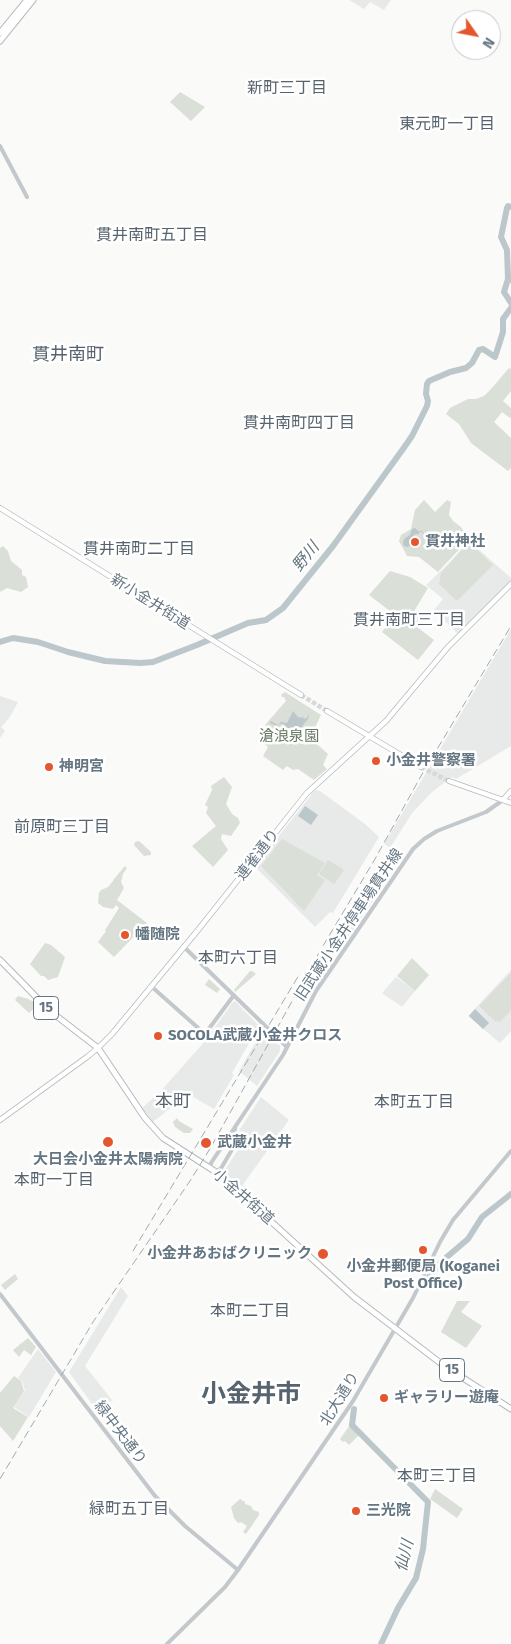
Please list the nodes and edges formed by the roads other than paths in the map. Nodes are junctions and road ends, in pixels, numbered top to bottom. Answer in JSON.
{"nodes":[{"id":1,"x":27,"y":0,"type":"edge"},
{"id":2,"x":33,"y":0,"type":"edge"},
{"id":3,"x":0,"y":33,"type":"edge"},
{"id":4,"x":0,"y":41,"type":"edge"},
{"id":5,"x":0,"y":146,"type":"edge"},
{"id":6,"x":27,"y":197,"type":"dead end"},
{"id":7,"x":0,"y":508,"type":"edge"},
{"id":8,"x":511,"y":584,"type":"edge"},
{"id":9,"x":301,"y":695,"type":"tunnel mouth"},
{"id":10,"x":327,"y":711,"type":"tunnel mouth"},
{"id":11,"x":369,"y":736,"type":"junction"},
{"id":12,"x":421,"y":767,"type":"tunnel mouth"},
{"id":13,"x":449,"y":781,"type":"tunnel mouth"},
{"id":14,"x":511,"y":791,"type":"edge"},
{"id":15,"x":502,"y":800,"type":"junction"},
{"id":16,"x":511,"y":803,"type":"edge"},
{"id":17,"x":184,"y":947,"type":"junction"},
{"id":18,"x":0,"y":960,"type":"edge"},
{"id":19,"x":152,"y":987,"type":"junction"},
{"id":20,"x":234,"y":995,"type":"junction"},
{"id":21,"x":287,"y":1047,"type":"junction"},
{"id":22,"x":98,"y":1048,"type":"junction"},
{"id":23,"x":0,"y":1120,"type":"edge"},
{"id":24,"x":235,"y":1127,"type":"junction"},
{"id":25,"x":511,"y":1151,"type":"edge"},
{"id":26,"x":210,"y":1168,"type":"junction"},
{"id":27,"x":219,"y":1171,"type":"junction"},
{"id":28,"x":0,"y":1294,"type":"edge"},
{"id":29,"x":396,"y":1328,"type":"junction"},
{"id":30,"x":511,"y":1409,"type":"edge"},
{"id":31,"x":238,"y":1570,"type":"junction"},
{"id":32,"x":166,"y":1644,"type":"edge"}],
"edges":[{"from":1,"to":3,"type":"main road"},
{"from":2,"to":4,"type":"main road"},
{"from":5,"to":6,"type":"street"},
{"from":7,"to":9,"type":"main road","name":"新小金井街道"},
{"from":8,"to":11,"type":"main road","name":"連雀通り"},
{"from":10,"to":11,"type":"main road"},
{"from":11,"to":12,"type":"main road"},
{"from":11,"to":17,"type":"main road","name":"連雀通り"},
{"from":13,"to":15,"type":"main road"},
{"from":14,"to":15,"type":"main road"},
{"from":15,"to":16,"type":"main road"},
{"from":15,"to":21,"type":"street","name":"旧武蔵小金井停車場貫井線"},
{"from":17,"to":19,"type":"main road","name":"連雀通り"},
{"from":17,"to":20,"type":"street"},
{"from":18,"to":22,"type":"main road","name":"小金井街道","number":"15"},
{"from":19,"to":20,"type":"street"},
{"from":19,"to":22,"type":"main road","name":"連雀通り"},
{"from":20,"to":21,"type":"street"},
{"from":21,"to":24,"type":"street","name":"旧武蔵小金井停車場貫井線"},
{"from":22,"to":23,"type":"main road","name":"連雀通り"},
{"from":22,"to":26,"type":"main road","name":"小金井街道","number":"15"},
{"from":24,"to":26,"type":"street","name":"旧武蔵小金井停車場貫井線"},
{"from":24,"to":27,"type":"street"},
{"from":25,"to":29,"type":"street","name":"北大通り"},
{"from":26,"to":27,"type":"main road","name":"小金井街道","number":"15"},
{"from":27,"to":29,"type":"main road","name":"小金井街道","number":"15"},
{"from":28,"to":31,"type":"street","name":"緑中央通り"},
{"from":29,"to":30,"type":"main road","name":"小金井街道","number":"15"},
{"from":29,"to":31,"type":"street","name":"北大通り"},
{"from":31,"to":32,"type":"street","name":"北大通り"}]}
